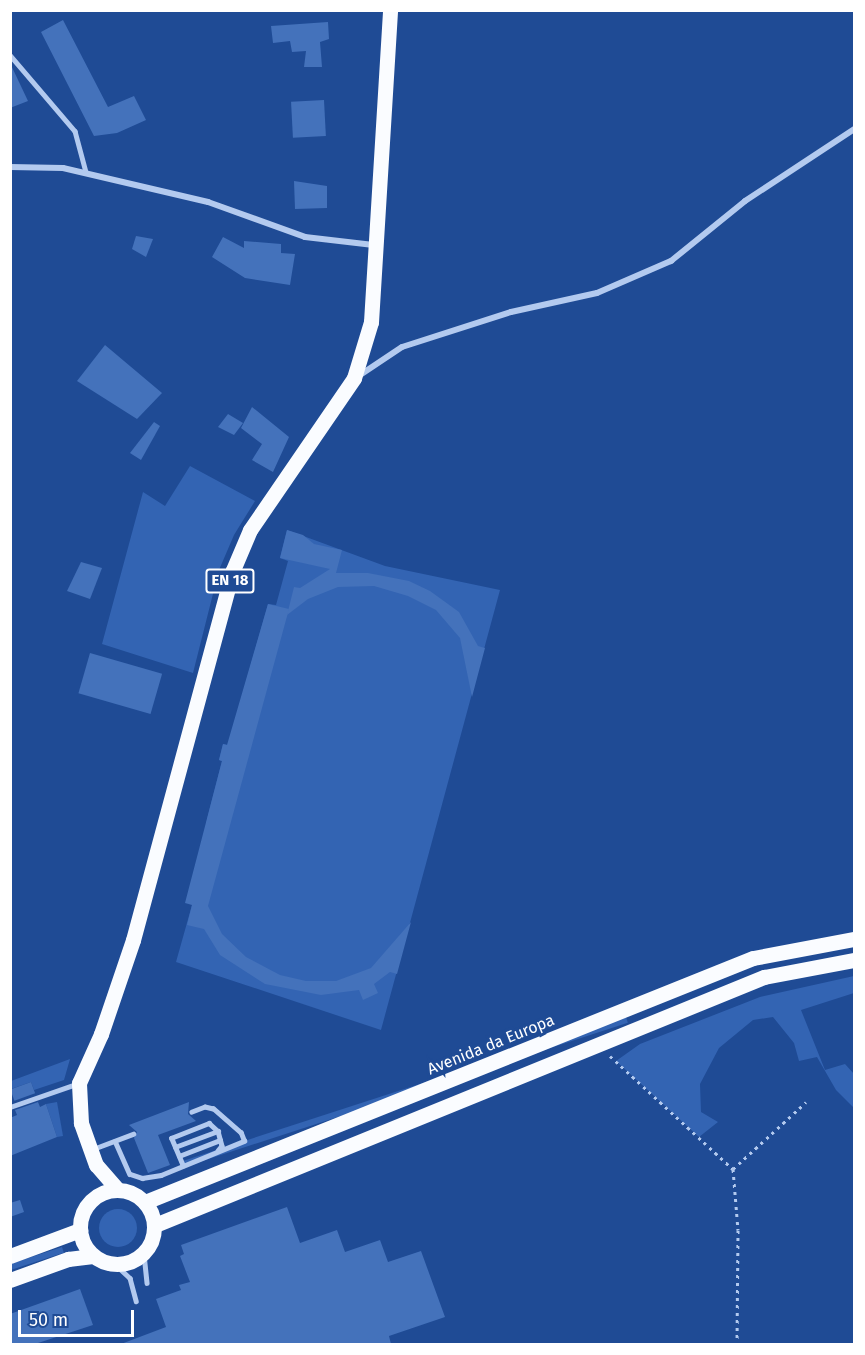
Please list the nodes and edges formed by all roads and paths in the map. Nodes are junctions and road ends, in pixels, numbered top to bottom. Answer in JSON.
{"nodes":[{"id":1,"x":390,"y":10,"type":"edge"},
{"id":2,"x":10,"y":55,"type":"edge"},
{"id":3,"x":855,"y":129,"type":"edge"},
{"id":4,"x":10,"y":167,"type":"edge"},
{"id":5,"x":86,"y":172,"type":"junction"},
{"id":6,"x":375,"y":245,"type":"junction"},
{"id":7,"x":354,"y":378,"type":"junction"},
{"id":8,"x":855,"y":939,"type":"edge"},
{"id":9,"x":855,"y":960,"type":"edge"},
{"id":10,"x":598,"y":1044,"type":"junction"},
{"id":11,"x":78,"y":1083,"type":"junction"},
{"id":12,"x":806,"y":1102,"type":"dead end"},
{"id":13,"x":10,"y":1107,"type":"edge"},
{"id":14,"x":192,"y":1112,"type":"dead end"},
{"id":15,"x":218,"y":1131,"type":"junction"},
{"id":16,"x":133,"y":1134,"type":"dead end"},
{"id":17,"x":220,"y":1140,"type":"junction"},
{"id":18,"x":115,"y":1141,"type":"junction"},
{"id":19,"x":175,"y":1147,"type":"junction"},
{"id":20,"x":216,"y":1153,"type":"junction"},
{"id":21,"x":179,"y":1156,"type":"junction"},
{"id":22,"x":93,"y":1158,"type":"junction"},
{"id":23,"x":183,"y":1166,"type":"junction"},
{"id":24,"x":733,"y":1169,"type":"junction"},
{"id":25,"x":118,"y":1190,"type":"junction"},
{"id":26,"x":93,"y":1199,"type":"junction"},
{"id":27,"x":145,"y":1202,"type":"junction"},
{"id":28,"x":154,"y":1225,"type":"junction"},
{"id":29,"x":80,"y":1230,"type":"junction"},
{"id":30,"x":144,"y":1254,"type":"junction"},
{"id":31,"x":10,"y":1256,"type":"edge"},
{"id":32,"x":93,"y":1256,"type":"junction"},
{"id":33,"x":116,"y":1265,"type":"junction"},
{"id":34,"x":10,"y":1280,"type":"edge"},
{"id":35,"x":147,"y":1283,"type":"dead end"},
{"id":36,"x":136,"y":1301,"type":"dead end"},
{"id":37,"x":736,"y":1344,"type":"edge"}],
"edges":[{"from":1,"to":6,"type":"main road","number":"EN 18"},
{"from":2,"to":5,"type":"lane"},
{"from":3,"to":7,"type":"street"},
{"from":4,"to":5,"type":"street"},
{"from":5,"to":6,"type":"street"},
{"from":6,"to":7,"type":"main road","number":"EN 18"},
{"from":7,"to":11,"type":"main road","number":"EN 18"},
{"from":8,"to":27,"type":"main road","name":"Avenida da Europa"},
{"from":9,"to":10,"type":"main road"},
{"from":10,"to":24,"type":"path"},
{"from":10,"to":28,"type":"main road"},
{"from":11,"to":13,"type":"lane"},
{"from":11,"to":22,"type":"main road","number":"EN 18"},
{"from":12,"to":24,"type":"path"},
{"from":14,"to":20,"type":"lane"},
{"from":15,"to":17,"type":"lane"},
{"from":15,"to":19,"type":"lane"},
{"from":15,"to":19,"type":"lane"},
{"from":16,"to":18,"type":"lane"},
{"from":17,"to":20,"type":"lane"},
{"from":17,"to":21,"type":"lane"},
{"from":18,"to":22,"type":"lane"},
{"from":18,"to":23,"type":"lane"},
{"from":19,"to":21,"type":"lane"},
{"from":20,"to":23,"type":"lane"},
{"from":21,"to":23,"type":"lane"},
{"from":22,"to":25,"type":"main road","number":"EN 18"},
{"from":22,"to":26,"type":"main road","number":"EN 18"},
{"from":24,"to":37,"type":"path"},
{"from":25,"to":26,"type":"main road"},
{"from":25,"to":27,"type":"main road"},
{"from":26,"to":29,"type":"main road"},
{"from":27,"to":28,"type":"main road"},
{"from":28,"to":30,"type":"main road"},
{"from":29,"to":31,"type":"main road"},
{"from":29,"to":32,"type":"main road"},
{"from":30,"to":33,"type":"main road"},
{"from":30,"to":35,"type":"lane"},
{"from":32,"to":33,"type":"main road"},
{"from":32,"to":34,"type":"main road"},
{"from":33,"to":36,"type":"lane"}]}
